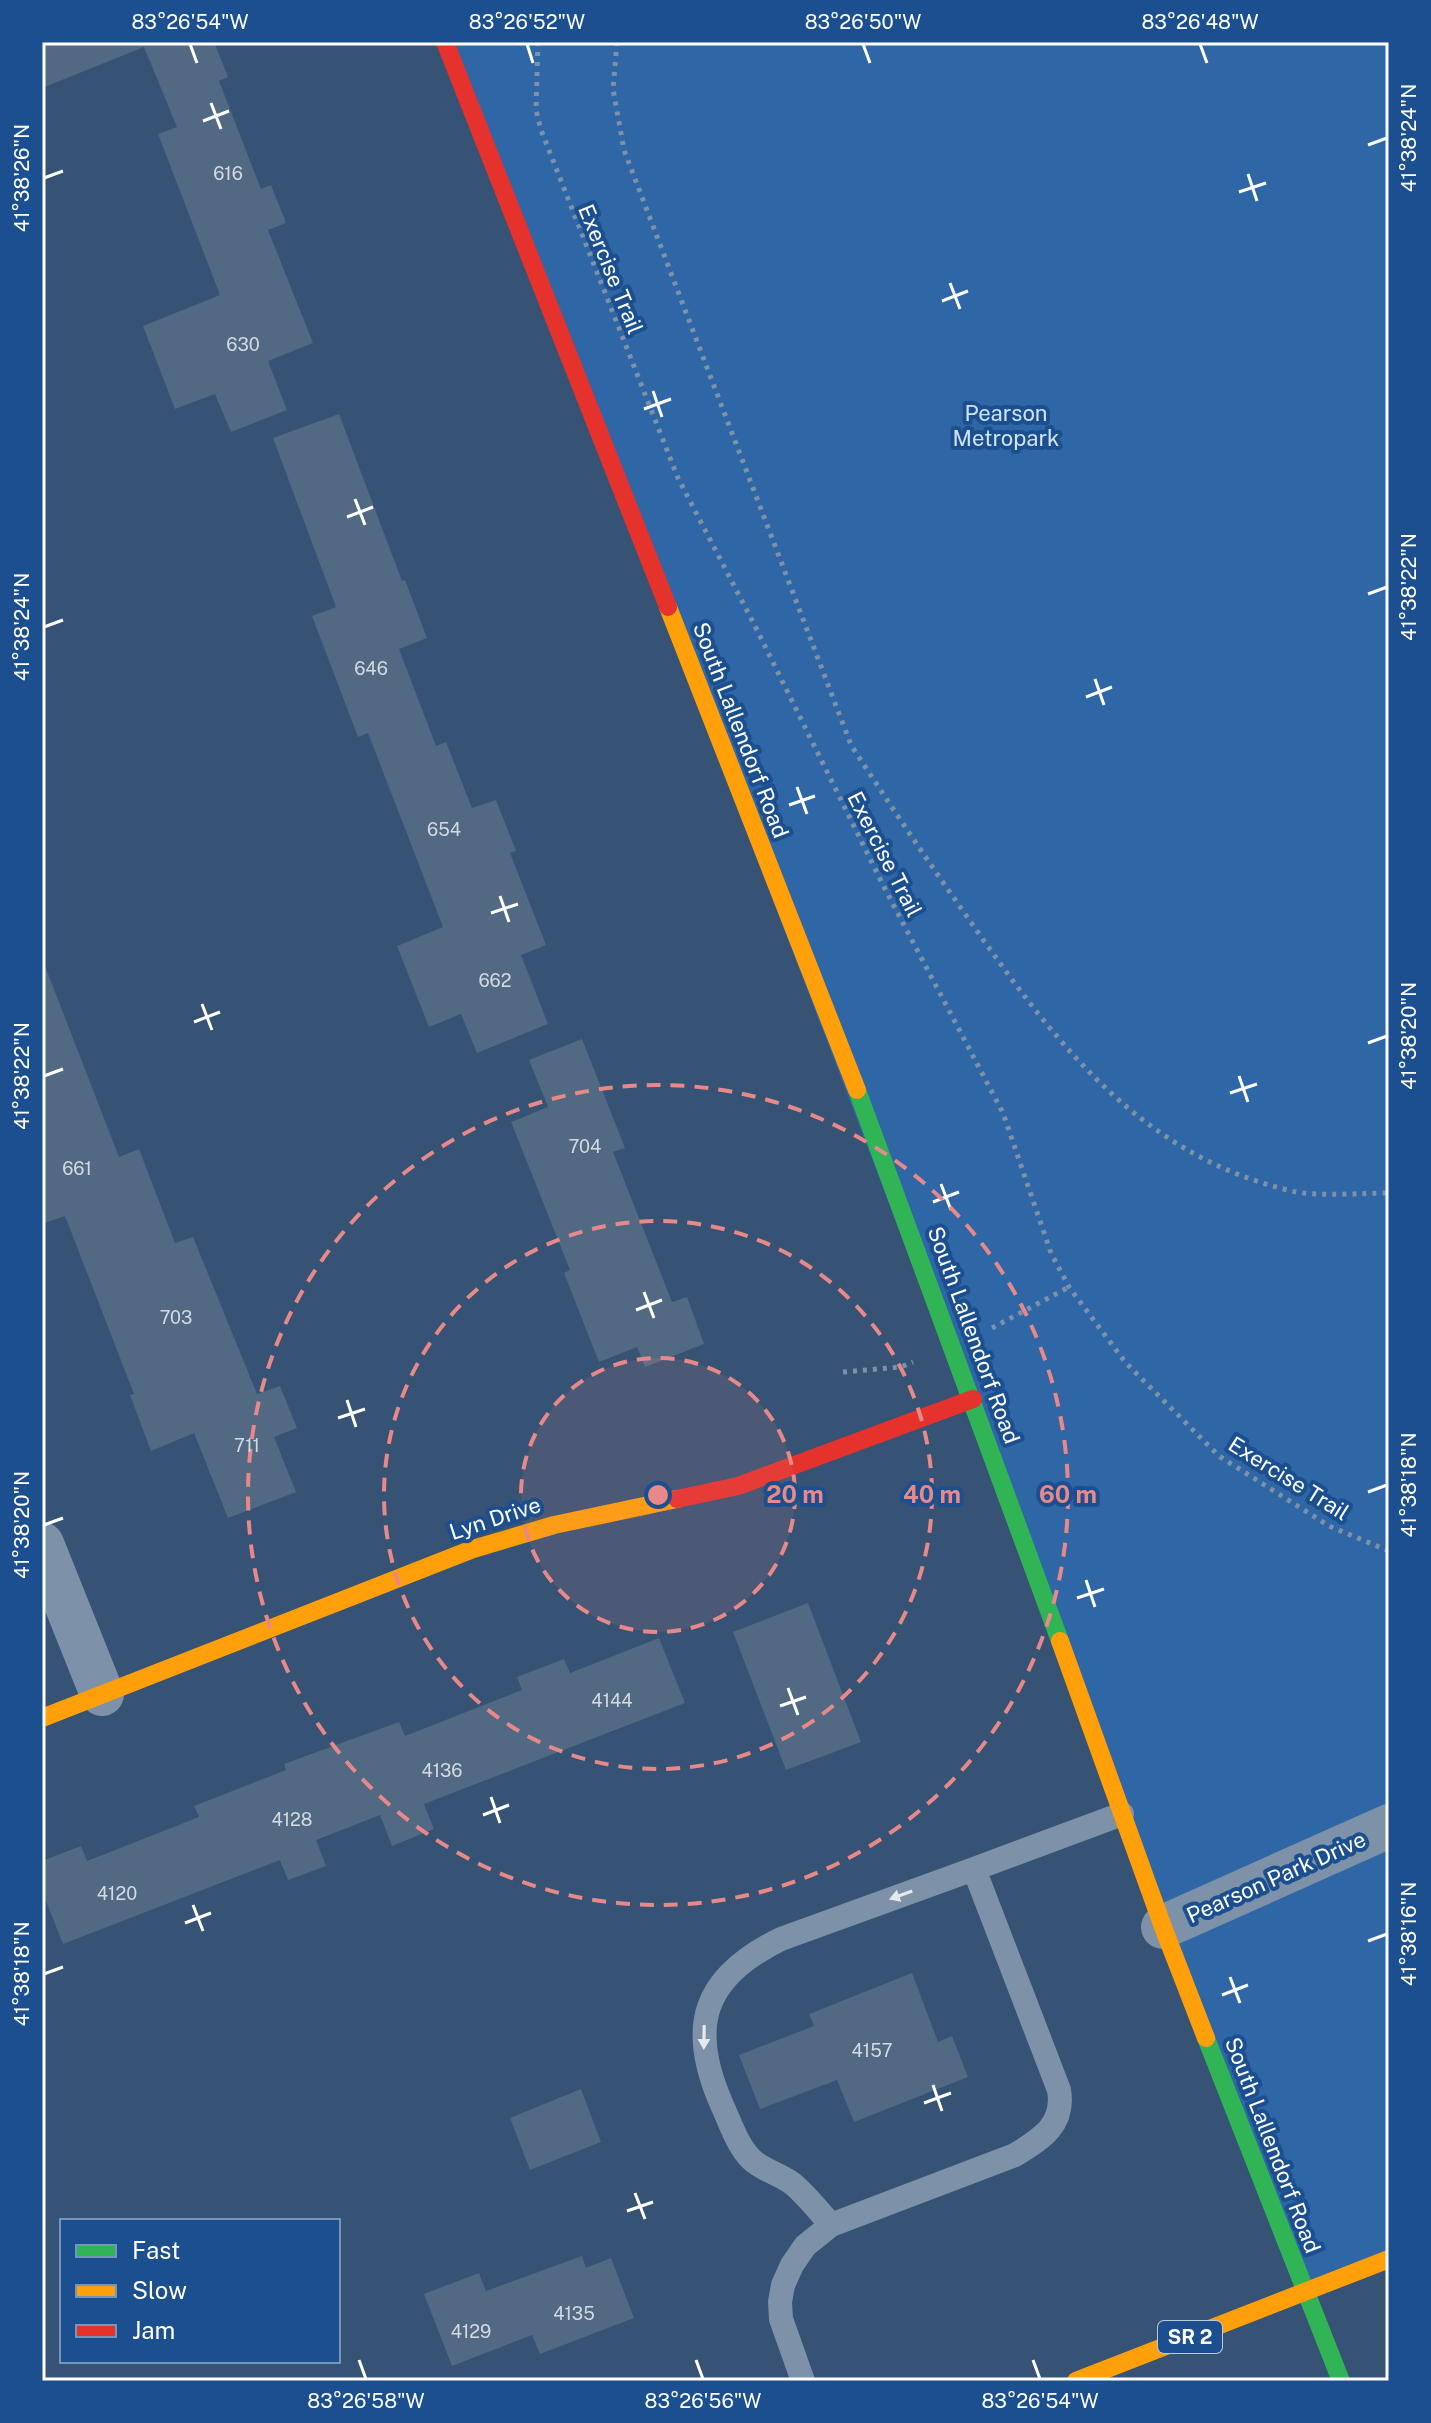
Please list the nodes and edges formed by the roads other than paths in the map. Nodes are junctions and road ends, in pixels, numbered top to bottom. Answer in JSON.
{"nodes":[{"id":1,"x":445,"y":42,"type":"edge"},
{"id":2,"x":973,"y":1399,"type":"junction"},
{"id":3,"x":42,"y":1544,"type":"edge"},
{"id":4,"x":102,"y":1694,"type":"junction"},
{"id":5,"x":42,"y":1718,"type":"edge"},
{"id":6,"x":1122,"y":1814,"type":"junction"},
{"id":7,"x":1389,"y":1826,"type":"edge"},
{"id":8,"x":974,"y":1869,"type":"junction"},
{"id":9,"x":1163,"y":1927,"type":"junction"},
{"id":10,"x":831,"y":2225,"type":"junction"},
{"id":11,"x":1389,"y":2259,"type":"edge"},
{"id":12,"x":1305,"y":2292,"type":"junction"},
{"id":13,"x":803,"y":2381,"type":"edge"},
{"id":14,"x":1076,"y":2381,"type":"edge"},
{"id":15,"x":1341,"y":2381,"type":"edge"}],
"edges":[{"from":1,"to":2,"type":"main road","name":"South Lallendorf Road"},
{"from":2,"to":4,"type":"main road","name":"Lyn Drive"},
{"from":2,"to":6,"type":"main road","name":"South Lallendorf Road"},
{"from":3,"to":4,"type":"street"},
{"from":4,"to":5,"type":"main road","name":"Lyn Drive"},
{"from":6,"to":8,"type":"lane"},
{"from":6,"to":9,"type":"main road","name":"South Lallendorf Road"},
{"from":7,"to":9,"type":"street","name":"Pearson Park Drive"},
{"from":8,"to":10,"type":"lane"},
{"from":8,"to":10,"type":"lane","one_way":true},
{"from":9,"to":12,"type":"main road","name":"South Lallendorf Road"},
{"from":10,"to":13,"type":"lane"},
{"from":11,"to":12,"type":"main road","number":"SR 2"},
{"from":12,"to":14,"type":"main road","number":"SR 2"},
{"from":12,"to":15,"type":"main road","name":"South Lallendorf Road"}]}
